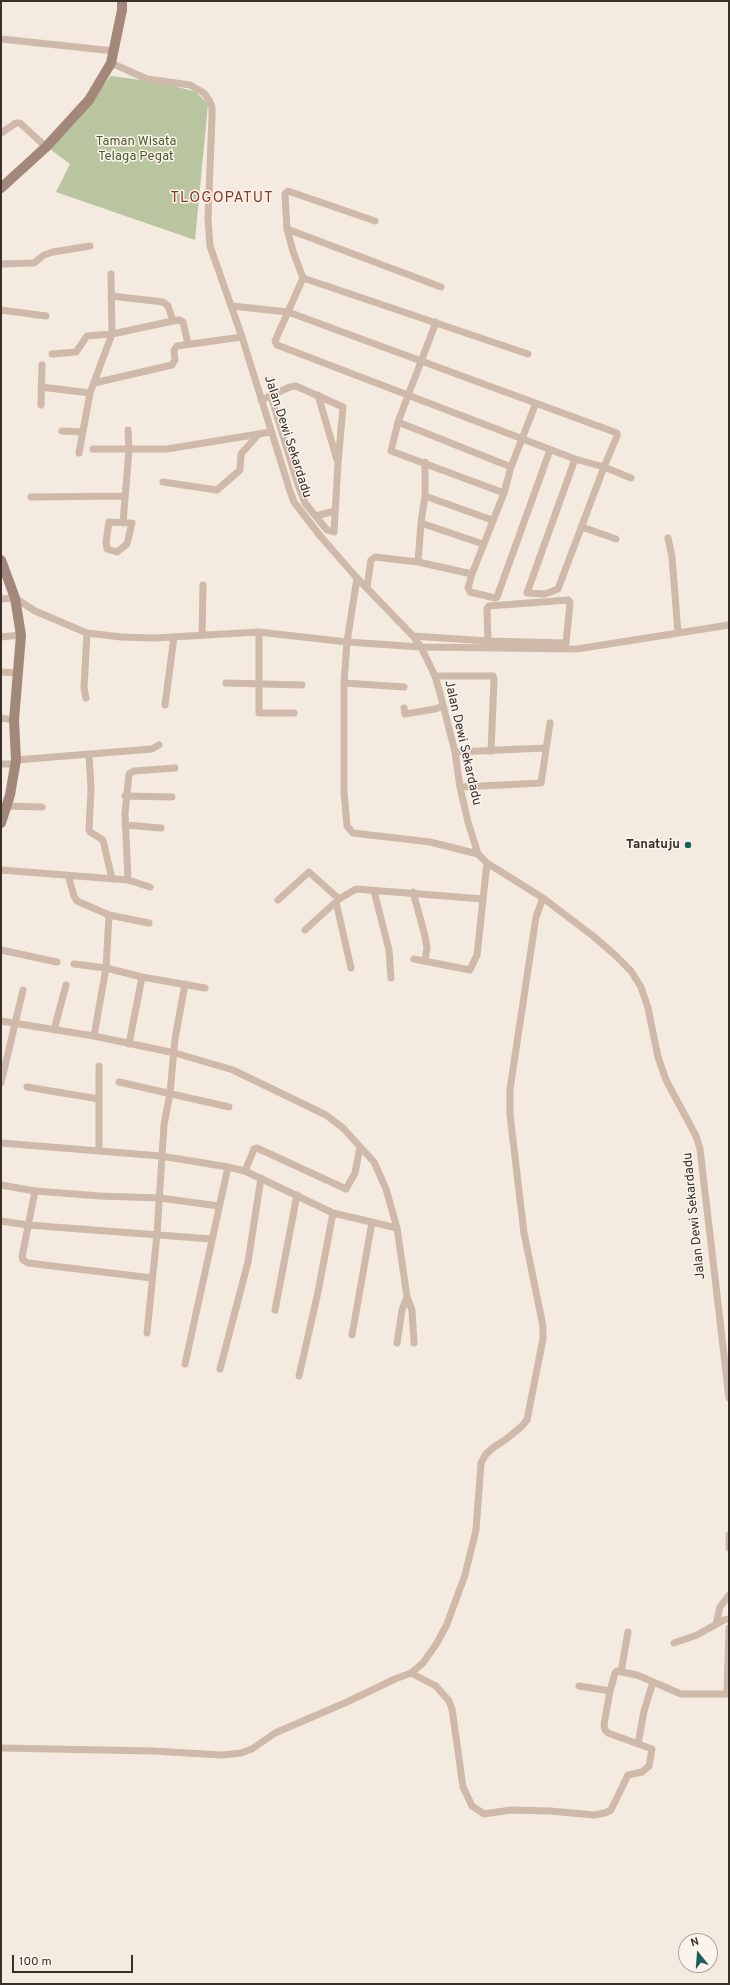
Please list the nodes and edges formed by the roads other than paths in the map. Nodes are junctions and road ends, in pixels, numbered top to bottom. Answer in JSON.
{"nodes":[{"id":1,"x":122,"y":1,"type":"edge"},
{"id":2,"x":1,"y":39,"type":"edge"},
{"id":3,"x":114,"y":51,"type":"junction"},
{"id":4,"x":111,"y":63,"type":"junction"},
{"id":5,"x":1,"y":133,"type":"edge"},
{"id":6,"x":46,"y":147,"type":"junction"},
{"id":7,"x":1,"y":188,"type":"edge"},
{"id":8,"x":376,"y":221,"type":"dead end"},
{"id":9,"x":287,"y":229,"type":"junction"},
{"id":10,"x":90,"y":246,"type":"dead end"},
{"id":11,"x":1,"y":264,"type":"edge"},
{"id":12,"x":111,"y":274,"type":"dead end"},
{"id":13,"x":303,"y":278,"type":"junction"},
{"id":14,"x":441,"y":287,"type":"dead end"},
{"id":15,"x":111,"y":296,"type":"junction"},
{"id":16,"x":232,"y":306,"type":"junction"},
{"id":17,"x":1,"y":310,"type":"edge"},
{"id":18,"x":288,"y":312,"type":"junction"},
{"id":19,"x":46,"y":316,"type":"dead end"},
{"id":20,"x":174,"y":321,"type":"junction"},
{"id":21,"x":436,"y":322,"type":"junction"},
{"id":22,"x":112,"y":334,"type":"junction"},
{"id":23,"x":242,"y":337,"type":"junction"},
{"id":24,"x":188,"y":344,"type":"junction"},
{"id":25,"x":52,"y":354,"type":"dead end"},
{"id":26,"x":528,"y":354,"type":"dead end"},
{"id":27,"x":421,"y":361,"type":"junction"},
{"id":28,"x":42,"y":365,"type":"dead end"},
{"id":29,"x":94,"y":383,"type":"junction"},
{"id":30,"x":41,"y":387,"type":"junction"},
{"id":31,"x":90,"y":393,"type":"junction"},
{"id":32,"x":318,"y":395,"type":"junction"},
{"id":33,"x":271,"y":396,"type":"junction"},
{"id":34,"x":408,"y":396,"type":"junction"},
{"id":35,"x":261,"y":400,"type":"junction"},
{"id":36,"x":536,"y":404,"type":"junction"},
{"id":37,"x":41,"y":405,"type":"dead end"},
{"id":38,"x":398,"y":422,"type":"junction"},
{"id":39,"x":128,"y":430,"type":"dead end"},
{"id":40,"x":62,"y":431,"type":"dead end"},
{"id":41,"x":82,"y":432,"type":"junction"},
{"id":42,"x":271,"y":432,"type":"junction"},
{"id":43,"x":257,"y":436,"type":"junction"},
{"id":44,"x":523,"y":439,"type":"junction"},
{"id":45,"x":93,"y":449,"type":"dead end"},
{"id":46,"x":129,"y":450,"type":"junction"},
{"id":47,"x":550,"y":450,"type":"junction"},
{"id":48,"x":79,"y":453,"type":"dead end"},
{"id":49,"x":575,"y":459,"type":"junction"},
{"id":50,"x":425,"y":462,"type":"junction"},
{"id":51,"x":338,"y":463,"type":"junction"},
{"id":52,"x":511,"y":467,"type":"junction"},
{"id":53,"x":604,"y":467,"type":"junction"},
{"id":54,"x":631,"y":478,"type":"dead end"},
{"id":55,"x":163,"y":482,"type":"dead end"},
{"id":56,"x":504,"y":493,"type":"junction"},
{"id":57,"x":125,"y":496,"type":"junction"},
{"id":58,"x":425,"y":496,"type":"junction"},
{"id":59,"x":31,"y":497,"type":"dead end"},
{"id":60,"x":335,"y":511,"type":"junction"},
{"id":61,"x":316,"y":516,"type":"junction"},
{"id":62,"x":492,"y":520,"type":"junction"},
{"id":63,"x":123,"y":523,"type":"junction"},
{"id":64,"x":421,"y":523,"type":"junction"},
{"id":65,"x":582,"y":527,"type":"junction"},
{"id":66,"x":668,"y":538,"type":"dead end"},
{"id":67,"x":616,"y":539,"type":"dead end"},
{"id":68,"x":483,"y":544,"type":"junction"},
{"id":69,"x":1,"y":560,"type":"edge"},
{"id":70,"x":418,"y":562,"type":"junction"},
{"id":71,"x":472,"y":574,"type":"junction"},
{"id":72,"x":357,"y":578,"type":"junction"},
{"id":73,"x":202,"y":584,"type":"dead end"},
{"id":74,"x":367,"y":588,"type":"junction"},
{"id":75,"x":16,"y":598,"type":"junction"},
{"id":76,"x":1,"y":599,"type":"edge"},
{"id":77,"x":729,"y":625,"type":"edge"},
{"id":78,"x":87,"y":632,"type":"junction"},
{"id":79,"x":259,"y":632,"type":"junction"},
{"id":80,"x":678,"y":633,"type":"junction"},
{"id":81,"x":21,"y":635,"type":"junction"},
{"id":82,"x":202,"y":635,"type":"junction"},
{"id":83,"x":1,"y":636,"type":"edge"},
{"id":84,"x":413,"y":636,"type":"junction"},
{"id":85,"x":174,"y":637,"type":"junction"},
{"id":86,"x":488,"y":641,"type":"junction"},
{"id":87,"x":347,"y":642,"type":"junction"},
{"id":88,"x":421,"y":647,"type":"junction"},
{"id":89,"x":1,"y":672,"type":"edge"},
{"id":90,"x":19,"y":673,"type":"junction"},
{"id":91,"x":435,"y":676,"type":"junction"},
{"id":92,"x":226,"y":683,"type":"dead end"},
{"id":93,"x":344,"y":683,"type":"junction"},
{"id":94,"x":260,"y":684,"type":"junction"},
{"id":95,"x":302,"y":685,"type":"dead end"},
{"id":96,"x":404,"y":687,"type":"dead end"},
{"id":97,"x":86,"y":698,"type":"dead end"},
{"id":98,"x":165,"y":705,"type":"dead end"},
{"id":99,"x":443,"y":706,"type":"junction"},
{"id":100,"x":404,"y":708,"type":"dead end"},
{"id":101,"x":294,"y":713,"type":"dead end"},
{"id":102,"x":1,"y":718,"type":"edge"},
{"id":103,"x":14,"y":720,"type":"junction"},
{"id":104,"x":550,"y":723,"type":"dead end"},
{"id":105,"x":159,"y":745,"type":"dead end"},
{"id":106,"x":545,"y":748,"type":"junction"},
{"id":107,"x":491,"y":750,"type":"junction"},
{"id":108,"x":455,"y":752,"type":"junction"},
{"id":109,"x":89,"y":754,"type":"junction"},
{"id":110,"x":15,"y":762,"type":"junction"},
{"id":111,"x":1,"y":764,"type":"edge"},
{"id":112,"x":176,"y":768,"type":"dead end"},
{"id":113,"x":460,"y":787,"type":"junction"},
{"id":114,"x":125,"y":796,"type":"junction"},
{"id":115,"x":172,"y":797,"type":"dead end"},
{"id":116,"x":7,"y":806,"type":"junction"},
{"id":117,"x":42,"y":807,"type":"dead end"},
{"id":118,"x":1,"y":823,"type":"edge"},
{"id":119,"x":125,"y":825,"type":"junction"},
{"id":120,"x":161,"y":828,"type":"dead end"},
{"id":121,"x":478,"y":854,"type":"junction"},
{"id":122,"x":487,"y":863,"type":"junction"},
{"id":123,"x":1,"y":870,"type":"edge"},
{"id":124,"x":68,"y":875,"type":"junction"},
{"id":125,"x":112,"y":879,"type":"junction"},
{"id":126,"x":128,"y":880,"type":"junction"},
{"id":127,"x":150,"y":887,"type":"dead end"},
{"id":128,"x":374,"y":891,"type":"junction"},
{"id":129,"x":412,"y":892,"type":"junction"},
{"id":130,"x":483,"y":898,"type":"junction"},
{"id":131,"x":543,"y":898,"type":"junction"},
{"id":132,"x":278,"y":900,"type":"dead end"},
{"id":133,"x":338,"y":901,"type":"junction"},
{"id":134,"x":109,"y":916,"type":"junction"},
{"id":135,"x":149,"y":923,"type":"dead end"},
{"id":136,"x":305,"y":930,"type":"dead end"},
{"id":137,"x":1,"y":950,"type":"edge"},
{"id":138,"x":414,"y":959,"type":"dead end"},
{"id":139,"x":425,"y":961,"type":"junction"},
{"id":140,"x":57,"y":962,"type":"dead end"},
{"id":141,"x":74,"y":964,"type":"dead end"},
{"id":142,"x":106,"y":968,"type":"junction"},
{"id":143,"x":351,"y":968,"type":"dead end"},
{"id":144,"x":142,"y":977,"type":"junction"},
{"id":145,"x":391,"y":978,"type":"dead end"},
{"id":146,"x":186,"y":984,"type":"junction"},
{"id":147,"x":66,"y":985,"type":"dead end"},
{"id":148,"x":204,"y":988,"type":"dead end"},
{"id":149,"x":23,"y":990,"type":"dead end"},
{"id":150,"x":1,"y":1020,"type":"edge"},
{"id":151,"x":14,"y":1022,"type":"junction"},
{"id":152,"x":54,"y":1030,"type":"junction"},
{"id":153,"x":94,"y":1036,"type":"junction"},
{"id":154,"x":129,"y":1044,"type":"junction"},
{"id":155,"x":175,"y":1053,"type":"junction"},
{"id":156,"x":99,"y":1066,"type":"dead end"},
{"id":157,"x":119,"y":1082,"type":"dead end"},
{"id":158,"x":1,"y":1083,"type":"edge"},
{"id":159,"x":27,"y":1086,"type":"dead end"},
{"id":160,"x":170,"y":1093,"type":"junction"},
{"id":161,"x":99,"y":1099,"type":"junction"},
{"id":162,"x":229,"y":1107,"type":"dead end"},
{"id":163,"x":1,"y":1143,"type":"edge"},
{"id":164,"x":360,"y":1147,"type":"junction"},
{"id":165,"x":98,"y":1151,"type":"junction"},
{"id":166,"x":161,"y":1156,"type":"junction"},
{"id":167,"x":228,"y":1167,"type":"junction"},
{"id":168,"x":245,"y":1170,"type":"junction"},
{"id":169,"x":261,"y":1178,"type":"junction"},
{"id":170,"x":1,"y":1185,"type":"edge"},
{"id":171,"x":35,"y":1191,"type":"junction"},
{"id":172,"x":297,"y":1195,"type":"junction"},
{"id":173,"x":160,"y":1198,"type":"junction"},
{"id":174,"x":220,"y":1206,"type":"junction"},
{"id":175,"x":333,"y":1213,"type":"junction"},
{"id":176,"x":1,"y":1221,"type":"edge"},
{"id":177,"x":372,"y":1222,"type":"junction"},
{"id":178,"x":28,"y":1225,"type":"junction"},
{"id":179,"x":397,"y":1228,"type":"junction"},
{"id":180,"x":157,"y":1234,"type":"junction"},
{"id":181,"x":211,"y":1239,"type":"junction"},
{"id":182,"x":152,"y":1278,"type":"junction"},
{"id":183,"x":408,"y":1296,"type":"junction"},
{"id":184,"x":275,"y":1310,"type":"dead end"},
{"id":185,"x":147,"y":1333,"type":"dead end"},
{"id":186,"x":352,"y":1335,"type":"dead end"},
{"id":187,"x":397,"y":1343,"type":"dead end"},
{"id":188,"x":414,"y":1343,"type":"dead end"},
{"id":189,"x":185,"y":1364,"type":"dead end"},
{"id":190,"x":220,"y":1370,"type":"dead end"},
{"id":191,"x":299,"y":1376,"type":"dead end"},
{"id":192,"x":729,"y":1398,"type":"edge"},
{"id":193,"x":729,"y":1535,"type":"edge"},
{"id":194,"x":729,"y":1546,"type":"edge"},
{"id":195,"x":729,"y":1595,"type":"edge"},
{"id":196,"x":729,"y":1619,"type":"edge"},
{"id":197,"x":716,"y":1624,"type":"junction"},
{"id":198,"x":729,"y":1628,"type":"edge"},
{"id":199,"x":628,"y":1632,"type":"dead end"},
{"id":200,"x":674,"y":1643,"type":"dead end"},
{"id":201,"x":621,"y":1672,"type":"junction"},
{"id":202,"x":411,"y":1673,"type":"junction"},
{"id":203,"x":653,"y":1682,"type":"junction"},
{"id":204,"x":579,"y":1686,"type":"dead end"},
{"id":205,"x":610,"y":1691,"type":"junction"},
{"id":206,"x":728,"y":1694,"type":"edge"},
{"id":207,"x":638,"y":1744,"type":"junction"},
{"id":208,"x":1,"y":1748,"type":"edge"}],
"edges":[{"from":1,"to":3,"type":"street"},
{"from":2,"to":3,"type":"street"},
{"from":3,"to":4,"type":"street"},
{"from":4,"to":6,"type":"street"},
{"from":4,"to":16,"type":"street","name":"Jalan Dewi Sekardadu"},
{"from":5,"to":6,"type":"street"},
{"from":6,"to":7,"type":"street"},
{"from":8,"to":9,"type":"street"},
{"from":9,"to":13,"type":"street"},
{"from":9,"to":14,"type":"street"},
{"from":10,"to":11,"type":"street"},
{"from":12,"to":15,"type":"street"},
{"from":13,"to":18,"type":"street"},
{"from":13,"to":21,"type":"street"},
{"from":15,"to":20,"type":"street"},
{"from":15,"to":22,"type":"street"},
{"from":16,"to":18,"type":"street"},
{"from":16,"to":23,"type":"street","name":"Jalan Dewi Sekardadu"},
{"from":17,"to":19,"type":"street"},
{"from":18,"to":27,"type":"street"},
{"from":18,"to":34,"type":"street"},
{"from":20,"to":22,"type":"street"},
{"from":20,"to":24,"type":"street"},
{"from":21,"to":26,"type":"street"},
{"from":21,"to":27,"type":"street"},
{"from":22,"to":25,"type":"street"},
{"from":22,"to":29,"type":"street"},
{"from":23,"to":24,"type":"street"},
{"from":23,"to":35,"type":"street","name":"Jalan Dewi Sekardadu"},
{"from":24,"to":29,"type":"street"},
{"from":27,"to":34,"type":"street"},
{"from":27,"to":36,"type":"street"},
{"from":28,"to":30,"type":"street"},
{"from":29,"to":31,"type":"street"},
{"from":30,"to":31,"type":"street"},
{"from":30,"to":37,"type":"street"},
{"from":31,"to":41,"type":"street"},
{"from":32,"to":33,"type":"street"},
{"from":32,"to":51,"type":"street"},
{"from":32,"to":51,"type":"street"},
{"from":33,"to":35,"type":"street"},
{"from":33,"to":61,"type":"street"},
{"from":34,"to":38,"type":"street"},
{"from":34,"to":44,"type":"street"},
{"from":35,"to":42,"type":"street","name":"Jalan Dewi Sekardadu"},
{"from":36,"to":44,"type":"street"},
{"from":36,"to":53,"type":"street"},
{"from":38,"to":50,"type":"street"},
{"from":38,"to":52,"type":"street"},
{"from":39,"to":46,"type":"street"},
{"from":40,"to":41,"type":"street"},
{"from":41,"to":48,"type":"street"},
{"from":42,"to":43,"type":"street"},
{"from":42,"to":72,"type":"street","name":"Jalan Dewi Sekardadu"},
{"from":43,"to":46,"type":"street"},
{"from":43,"to":55,"type":"street"},
{"from":44,"to":47,"type":"street"},
{"from":44,"to":52,"type":"street"},
{"from":45,"to":46,"type":"street"},
{"from":46,"to":57,"type":"street"},
{"from":47,"to":49,"type":"street"},
{"from":47,"to":71,"type":"street"},
{"from":49,"to":53,"type":"street"},
{"from":49,"to":65,"type":"street"},
{"from":50,"to":56,"type":"street"},
{"from":50,"to":58,"type":"street"},
{"from":51,"to":60,"type":"street"},
{"from":52,"to":56,"type":"street"},
{"from":53,"to":54,"type":"street"},
{"from":53,"to":65,"type":"street"},
{"from":56,"to":62,"type":"street"},
{"from":57,"to":59,"type":"street"},
{"from":57,"to":63,"type":"street"},
{"from":58,"to":62,"type":"street"},
{"from":58,"to":64,"type":"street"},
{"from":60,"to":61,"type":"street"},
{"from":60,"to":61,"type":"street"},
{"from":62,"to":68,"type":"street"},
{"from":63,"to":63,"type":"street"},
{"from":64,"to":68,"type":"street"},
{"from":64,"to":70,"type":"street"},
{"from":65,"to":67,"type":"street"},
{"from":66,"to":80,"type":"street"},
{"from":68,"to":71,"type":"street"},
{"from":69,"to":75,"type":"street"},
{"from":70,"to":71,"type":"street"},
{"from":70,"to":74,"type":"street"},
{"from":72,"to":74,"type":"street","name":"Jalan Dewi Sekardadu"},
{"from":72,"to":87,"type":"street"},
{"from":73,"to":82,"type":"street"},
{"from":74,"to":84,"type":"street","name":"Jalan Dewi Sekardadu"},
{"from":75,"to":76,"type":"street"},
{"from":75,"to":78,"type":"street"},
{"from":75,"to":81,"type":"street"},
{"from":77,"to":80,"type":"street"},
{"from":78,"to":85,"type":"street"},
{"from":78,"to":97,"type":"street"},
{"from":79,"to":82,"type":"street"},
{"from":79,"to":87,"type":"street"},
{"from":79,"to":94,"type":"street"},
{"from":80,"to":88,"type":"street"},
{"from":81,"to":83,"type":"street"},
{"from":81,"to":90,"type":"street"},
{"from":82,"to":85,"type":"street"},
{"from":84,"to":86,"type":"street"},
{"from":84,"to":88,"type":"street","name":"Jalan Dewi Sekardadu"},
{"from":85,"to":98,"type":"street"},
{"from":86,"to":86,"type":"street"},
{"from":87,"to":88,"type":"street"},
{"from":87,"to":93,"type":"street"},
{"from":88,"to":91,"type":"street","name":"Jalan Dewi Sekardadu"},
{"from":89,"to":90,"type":"street"},
{"from":90,"to":103,"type":"street"},
{"from":91,"to":99,"type":"street","name":"Jalan Dewi Sekardadu"},
{"from":91,"to":107,"type":"street"},
{"from":92,"to":94,"type":"street"},
{"from":93,"to":96,"type":"street"},
{"from":93,"to":121,"type":"street"},
{"from":94,"to":95,"type":"street"},
{"from":94,"to":101,"type":"street"},
{"from":99,"to":100,"type":"street"},
{"from":99,"to":108,"type":"street","name":"Jalan Dewi Sekardadu"},
{"from":102,"to":103,"type":"street"},
{"from":103,"to":110,"type":"street"},
{"from":104,"to":106,"type":"street"},
{"from":105,"to":109,"type":"street"},
{"from":106,"to":107,"type":"street"},
{"from":106,"to":113,"type":"street"},
{"from":107,"to":108,"type":"street"},
{"from":108,"to":113,"type":"street","name":"Jalan Dewi Sekardadu"},
{"from":109,"to":110,"type":"street"},
{"from":109,"to":125,"type":"street"},
{"from":110,"to":111,"type":"street"},
{"from":110,"to":116,"type":"street"},
{"from":112,"to":114,"type":"street"},
{"from":113,"to":121,"type":"street","name":"Jalan Dewi Sekardadu"},
{"from":114,"to":115,"type":"street"},
{"from":114,"to":119,"type":"street"},
{"from":116,"to":117,"type":"street"},
{"from":116,"to":118,"type":"street"},
{"from":119,"to":120,"type":"street"},
{"from":119,"to":126,"type":"street"},
{"from":121,"to":122,"type":"street","name":"Jalan Dewi Sekardadu"},
{"from":122,"to":130,"type":"street"},
{"from":122,"to":131,"type":"street","name":"Jalan Dewi Sekardadu"},
{"from":123,"to":124,"type":"street"},
{"from":124,"to":125,"type":"street"},
{"from":124,"to":134,"type":"street"},
{"from":125,"to":126,"type":"street"},
{"from":126,"to":127,"type":"street"},
{"from":128,"to":129,"type":"street"},
{"from":128,"to":133,"type":"street"},
{"from":128,"to":145,"type":"street"},
{"from":129,"to":130,"type":"street"},
{"from":129,"to":139,"type":"street"},
{"from":130,"to":139,"type":"street"},
{"from":131,"to":192,"type":"street","name":"Jalan Dewi Sekardadu"},
{"from":131,"to":202,"type":"street"},
{"from":132,"to":133,"type":"street"},
{"from":133,"to":136,"type":"street"},
{"from":133,"to":143,"type":"street"},
{"from":134,"to":135,"type":"street"},
{"from":134,"to":142,"type":"street"},
{"from":137,"to":140,"type":"street"},
{"from":138,"to":139,"type":"street"},
{"from":141,"to":142,"type":"street"},
{"from":142,"to":144,"type":"street"},
{"from":142,"to":153,"type":"street"},
{"from":144,"to":146,"type":"street"},
{"from":144,"to":154,"type":"street"},
{"from":146,"to":148,"type":"street"},
{"from":146,"to":155,"type":"street"},
{"from":147,"to":152,"type":"street"},
{"from":149,"to":151,"type":"street"},
{"from":150,"to":151,"type":"street"},
{"from":151,"to":152,"type":"street"},
{"from":151,"to":158,"type":"street"},
{"from":152,"to":153,"type":"street"},
{"from":153,"to":154,"type":"street"},
{"from":154,"to":155,"type":"street"},
{"from":155,"to":160,"type":"street"},
{"from":155,"to":164,"type":"street"},
{"from":156,"to":161,"type":"street"},
{"from":157,"to":160,"type":"street"},
{"from":159,"to":161,"type":"street"},
{"from":160,"to":162,"type":"street"},
{"from":160,"to":166,"type":"street"},
{"from":161,"to":165,"type":"street"},
{"from":163,"to":165,"type":"street"},
{"from":164,"to":168,"type":"street"},
{"from":164,"to":179,"type":"street"},
{"from":165,"to":166,"type":"street"},
{"from":166,"to":167,"type":"street"},
{"from":166,"to":173,"type":"street"},
{"from":167,"to":168,"type":"street"},
{"from":167,"to":174,"type":"street"},
{"from":168,"to":169,"type":"street"},
{"from":169,"to":172,"type":"street"},
{"from":169,"to":190,"type":"street"},
{"from":170,"to":171,"type":"street"},
{"from":171,"to":173,"type":"street"},
{"from":171,"to":178,"type":"street"},
{"from":172,"to":175,"type":"street"},
{"from":172,"to":184,"type":"street"},
{"from":173,"to":174,"type":"street"},
{"from":173,"to":180,"type":"street"},
{"from":174,"to":181,"type":"street"},
{"from":175,"to":177,"type":"street"},
{"from":175,"to":191,"type":"street"},
{"from":176,"to":178,"type":"street"},
{"from":177,"to":179,"type":"street"},
{"from":177,"to":186,"type":"street"},
{"from":178,"to":180,"type":"street"},
{"from":178,"to":182,"type":"street"},
{"from":179,"to":183,"type":"street"},
{"from":180,"to":181,"type":"street"},
{"from":180,"to":182,"type":"street"},
{"from":181,"to":189,"type":"street"},
{"from":182,"to":185,"type":"street"},
{"from":183,"to":187,"type":"street"},
{"from":183,"to":188,"type":"street"},
{"from":193,"to":194,"type":"street"},
{"from":195,"to":197,"type":"street"},
{"from":196,"to":197,"type":"street"},
{"from":197,"to":200,"type":"street"},
{"from":198,"to":206,"type":"street"},
{"from":199,"to":201,"type":"street"},
{"from":201,"to":203,"type":"street"},
{"from":201,"to":205,"type":"street"},
{"from":202,"to":207,"type":"street"},
{"from":202,"to":208,"type":"street"},
{"from":203,"to":206,"type":"street"},
{"from":203,"to":207,"type":"street"},
{"from":204,"to":205,"type":"street"},
{"from":205,"to":207,"type":"street"}]}
